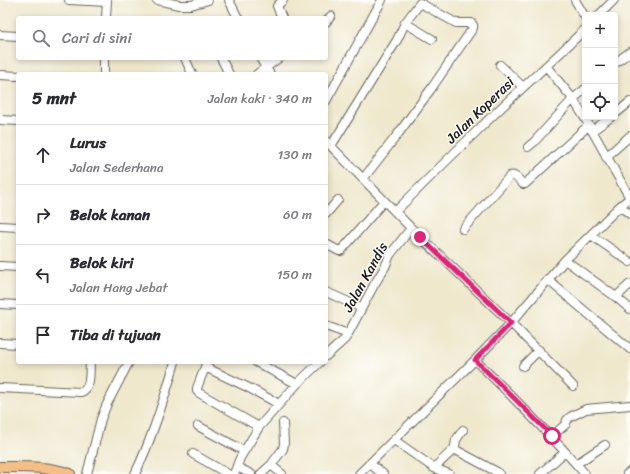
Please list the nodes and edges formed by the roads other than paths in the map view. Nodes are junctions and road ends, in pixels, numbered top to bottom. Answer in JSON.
{"nodes":[{"id":1,"x":69,"y":0,"type":"edge"},
{"id":2,"x":157,"y":0,"type":"edge"},
{"id":3,"x":208,"y":0,"type":"edge"},
{"id":4,"x":229,"y":0,"type":"edge"},
{"id":5,"x":283,"y":0,"type":"edge"},
{"id":6,"x":382,"y":0,"type":"edge"},
{"id":7,"x":575,"y":0,"type":"edge"},
{"id":8,"x":614,"y":0,"type":"edge"},
{"id":9,"x":107,"y":1,"type":"edge"},
{"id":10,"x":418,"y":2,"type":"edge"},
{"id":11,"x":602,"y":12,"type":"edge"},
{"id":12,"x":582,"y":13,"type":"edge"},
{"id":13,"x":106,"y":16,"type":"edge"},
{"id":14,"x":237,"y":16,"type":"edge"},
{"id":15,"x":281,"y":16,"type":"edge"},
{"id":16,"x":405,"y":23,"type":"junction"},
{"id":17,"x":582,"y":32,"type":"edge"},
{"id":18,"x":0,"y":35,"type":"edge"},
{"id":19,"x":16,"y":36,"type":"edge"},
{"id":20,"x":432,"y":39,"type":"dead end"},
{"id":21,"x":630,"y":52,"type":"edge"},
{"id":22,"x":104,"y":60,"type":"edge"},
{"id":23,"x":186,"y":60,"type":"edge"},
{"id":24,"x":222,"y":60,"type":"edge"},
{"id":25,"x":261,"y":60,"type":"edge"},
{"id":26,"x":277,"y":60,"type":"edge"},
{"id":27,"x":618,"y":61,"type":"edge"},
{"id":28,"x":500,"y":65,"type":"dead end"},
{"id":29,"x":546,"y":66,"type":"junction"},
{"id":30,"x":268,"y":71,"type":"edge"},
{"id":31,"x":104,"y":72,"type":"edge"},
{"id":32,"x":191,"y":72,"type":"edge"},
{"id":33,"x":228,"y":72,"type":"edge"},
{"id":34,"x":0,"y":75,"type":"edge"},
{"id":35,"x":16,"y":76,"type":"edge"},
{"id":36,"x":523,"y":87,"type":"junction"},
{"id":37,"x":582,"y":92,"type":"edge"},
{"id":38,"x":328,"y":97,"type":"edge"},
{"id":39,"x":573,"y":99,"type":"junction"},
{"id":40,"x":630,"y":102,"type":"edge"},
{"id":41,"x":618,"y":112,"type":"edge"},
{"id":42,"x":0,"y":120,"type":"edge"},
{"id":43,"x":605,"y":120,"type":"edge"},
{"id":44,"x":16,"y":121,"type":"edge"},
{"id":45,"x":590,"y":128,"type":"junction"},
{"id":46,"x":630,"y":136,"type":"edge"},
{"id":47,"x":329,"y":144,"type":"edge"},
{"id":48,"x":528,"y":147,"type":"dead end"},
{"id":49,"x":606,"y":157,"type":"junction"},
{"id":50,"x":363,"y":179,"type":"junction"},
{"id":51,"x":630,"y":198,"type":"edge"},
{"id":52,"x":338,"y":200,"type":"dead end"},
{"id":53,"x":384,"y":200,"type":"junction"},
{"id":54,"x":620,"y":206,"type":"junction"},
{"id":55,"x":328,"y":212,"type":"edge"},
{"id":56,"x":395,"y":212,"type":"junction"},
{"id":57,"x":630,"y":214,"type":"edge"},
{"id":58,"x":0,"y":226,"type":"edge"},
{"id":59,"x":16,"y":227,"type":"edge"},
{"id":60,"x":410,"y":228,"type":"junction"},
{"id":61,"x":463,"y":229,"type":"dead end"},
{"id":62,"x":591,"y":235,"type":"junction"},
{"id":63,"x":328,"y":245,"type":"edge"},
{"id":64,"x":565,"y":260,"type":"junction"},
{"id":65,"x":630,"y":262,"type":"edge"},
{"id":66,"x":0,"y":266,"type":"edge"},
{"id":67,"x":16,"y":267,"type":"edge"},
{"id":68,"x":548,"y":280,"type":"junction"},
{"id":69,"x":630,"y":284,"type":"edge"},
{"id":70,"x":328,"y":293,"type":"edge"},
{"id":71,"x":616,"y":297,"type":"junction"},
{"id":72,"x":0,"y":304,"type":"edge"},
{"id":73,"x":16,"y":305,"type":"edge"},
{"id":74,"x":362,"y":308,"type":"junction"},
{"id":75,"x":630,"y":309,"type":"edge"},
{"id":76,"x":511,"y":323,"type":"junction"},
{"id":77,"x":328,"y":327,"type":"edge"},
{"id":78,"x":348,"y":334,"type":"junction"},
{"id":79,"x":0,"y":344,"type":"edge"},
{"id":80,"x":16,"y":344,"type":"edge"},
{"id":81,"x":630,"y":349,"type":"edge"},
{"id":82,"x":539,"y":350,"type":"junction"},
{"id":83,"x":328,"y":354,"type":"edge"},
{"id":84,"x":475,"y":360,"type":"junction"},
{"id":85,"x":90,"y":364,"type":"edge"},
{"id":86,"x":129,"y":364,"type":"edge"},
{"id":87,"x":174,"y":364,"type":"edge"},
{"id":88,"x":260,"y":364,"type":"edge"},
{"id":89,"x":318,"y":364,"type":"edge"},
{"id":90,"x":206,"y":365,"type":"edge"},
{"id":91,"x":522,"y":366,"type":"dead end"},
{"id":92,"x":297,"y":384,"type":"junction"},
{"id":93,"x":573,"y":386,"type":"dead end"},
{"id":94,"x":0,"y":388,"type":"edge"},
{"id":95,"x":279,"y":404,"type":"junction"},
{"id":96,"x":630,"y":405,"type":"edge"},
{"id":97,"x":283,"y":423,"type":"dead end"},
{"id":98,"x":198,"y":426,"type":"dead end"},
{"id":99,"x":259,"y":427,"type":"junction"},
{"id":100,"x":463,"y":430,"type":"dead end"},
{"id":101,"x":552,"y":436,"type":"junction"},
{"id":102,"x":394,"y":440,"type":"junction"},
{"id":103,"x":605,"y":445,"type":"dead end"},
{"id":104,"x":454,"y":449,"type":"junction"},
{"id":105,"x":244,"y":452,"type":"junction"},
{"id":106,"x":565,"y":452,"type":"junction"},
{"id":107,"x":194,"y":454,"type":"dead end"},
{"id":108,"x":370,"y":464,"type":"junction"},
{"id":109,"x":576,"y":464,"type":"junction"},
{"id":110,"x":271,"y":465,"type":"junction"},
{"id":111,"x":0,"y":466,"type":"edge"},
{"id":112,"x":434,"y":468,"type":"junction"},
{"id":113,"x":236,"y":470,"type":"edge"},
{"id":114,"x":630,"y":472,"type":"edge"},
{"id":115,"x":0,"y":473,"type":"edge"},
{"id":116,"x":43,"y":474,"type":"edge"},
{"id":117,"x":70,"y":474,"type":"edge"},
{"id":118,"x":88,"y":474,"type":"edge"},
{"id":119,"x":135,"y":474,"type":"edge"},
{"id":120,"x":228,"y":474,"type":"edge"},
{"id":121,"x":251,"y":474,"type":"edge"},
{"id":122,"x":261,"y":474,"type":"edge"},
{"id":123,"x":282,"y":474,"type":"edge"},
{"id":124,"x":359,"y":474,"type":"edge"},
{"id":125,"x":383,"y":474,"type":"edge"},
{"id":126,"x":449,"y":474,"type":"edge"},
{"id":127,"x":499,"y":474,"type":"edge"},
{"id":128,"x":540,"y":474,"type":"edge"},
{"id":129,"x":585,"y":474,"type":"edge"},
{"id":130,"x":627,"y":474,"type":"edge"}],
"edges":[{"from":1,"to":9,"type":"street"},
{"from":2,"to":3,"type":"street"},
{"from":4,"to":14,"type":"street"},
{"from":5,"to":15,"type":"street"},
{"from":6,"to":38,"type":"street"},
{"from":7,"to":12,"type":"street"},
{"from":8,"to":11,"type":"street"},
{"from":9,"to":13,"type":"street"},
{"from":10,"to":16,"type":"street"},
{"from":10,"to":50,"type":"street"},
{"from":16,"to":20,"type":"street"},
{"from":16,"to":47,"type":"street"},
{"from":17,"to":29,"type":"street","name":"Jalan Koperasi"},
{"from":18,"to":19,"type":"street"},
{"from":21,"to":27,"type":"street"},
{"from":22,"to":31,"type":"street"},
{"from":23,"to":32,"type":"street"},
{"from":24,"to":33,"type":"street"},
{"from":25,"to":30,"type":"street"},
{"from":26,"to":30,"type":"street"},
{"from":28,"to":36,"type":"street"},
{"from":29,"to":36,"type":"street","name":"Jalan Koperasi"},
{"from":29,"to":39,"type":"street"},
{"from":34,"to":35,"type":"street"},
{"from":36,"to":56,"type":"street","name":"Jalan Koperasi"},
{"from":37,"to":39,"type":"street"},
{"from":39,"to":45,"type":"street"},
{"from":39,"to":48,"type":"street"},
{"from":40,"to":41,"type":"street"},
{"from":42,"to":44,"type":"street"},
{"from":43,"to":45,"type":"street"},
{"from":45,"to":49,"type":"street"},
{"from":45,"to":61,"type":"street"},
{"from":46,"to":49,"type":"street"},
{"from":47,"to":50,"type":"street"},
{"from":49,"to":51,"type":"street"},
{"from":50,"to":53,"type":"street"},
{"from":51,"to":54,"type":"street"},
{"from":52,"to":55,"type":"street"},
{"from":53,"to":56,"type":"street"},
{"from":53,"to":63,"type":"street"},
{"from":54,"to":57,"type":"street"},
{"from":54,"to":62,"type":"street"},
{"from":56,"to":60,"type":"street"},
{"from":58,"to":59,"type":"street"},
{"from":60,"to":74,"type":"street","name":"Jalan Kandis"},
{"from":60,"to":76,"type":"street"},
{"from":62,"to":64,"type":"street"},
{"from":62,"to":65,"type":"street"},
{"from":64,"to":68,"type":"street"},
{"from":64,"to":71,"type":"street"},
{"from":66,"to":67,"type":"street"},
{"from":68,"to":76,"type":"street"},
{"from":68,"to":81,"type":"street"},
{"from":69,"to":71,"type":"street"},
{"from":70,"to":74,"type":"street"},
{"from":71,"to":75,"type":"street"},
{"from":72,"to":73,"type":"street"},
{"from":74,"to":78,"type":"street","name":"Jalan Kandis"},
{"from":76,"to":82,"type":"street"},
{"from":76,"to":84,"type":"street"},
{"from":77,"to":78,"type":"street"},
{"from":78,"to":83,"type":"street","name":"Jalan Kandis"},
{"from":79,"to":80,"type":"street"},
{"from":82,"to":91,"type":"street"},
{"from":82,"to":93,"type":"street"},
{"from":84,"to":101,"type":"street"},
{"from":84,"to":102,"type":"street"},
{"from":85,"to":94,"type":"street"},
{"from":86,"to":118,"type":"street"},
{"from":87,"to":119,"type":"street"},
{"from":88,"to":92,"type":"street"},
{"from":89,"to":92,"type":"street"},
{"from":90,"to":95,"type":"street"},
{"from":90,"to":99,"type":"street"},
{"from":92,"to":95,"type":"street"},
{"from":95,"to":99,"type":"street"},
{"from":96,"to":101,"type":"street"},
{"from":97,"to":110,"type":"street"},
{"from":98,"to":105,"type":"street"},
{"from":99,"to":105,"type":"street"},
{"from":100,"to":104,"type":"street"},
{"from":101,"to":106,"type":"street"},
{"from":102,"to":108,"type":"street"},
{"from":102,"to":112,"type":"street"},
{"from":103,"to":109,"type":"street"},
{"from":104,"to":112,"type":"street"},
{"from":104,"to":127,"type":"street"},
{"from":105,"to":113,"type":"street"},
{"from":106,"to":109,"type":"street"},
{"from":106,"to":128,"type":"street"},
{"from":107,"to":120,"type":"street"},
{"from":108,"to":124,"type":"street"},
{"from":108,"to":125,"type":"street"},
{"from":109,"to":129,"type":"street"},
{"from":110,"to":122,"type":"street"},
{"from":110,"to":123,"type":"street"},
{"from":111,"to":117,"type":"main road"},
{"from":112,"to":126,"type":"street"},
{"from":113,"to":121,"type":"street"},
{"from":114,"to":130,"type":"street"},
{"from":115,"to":116,"type":"main road"}]}
